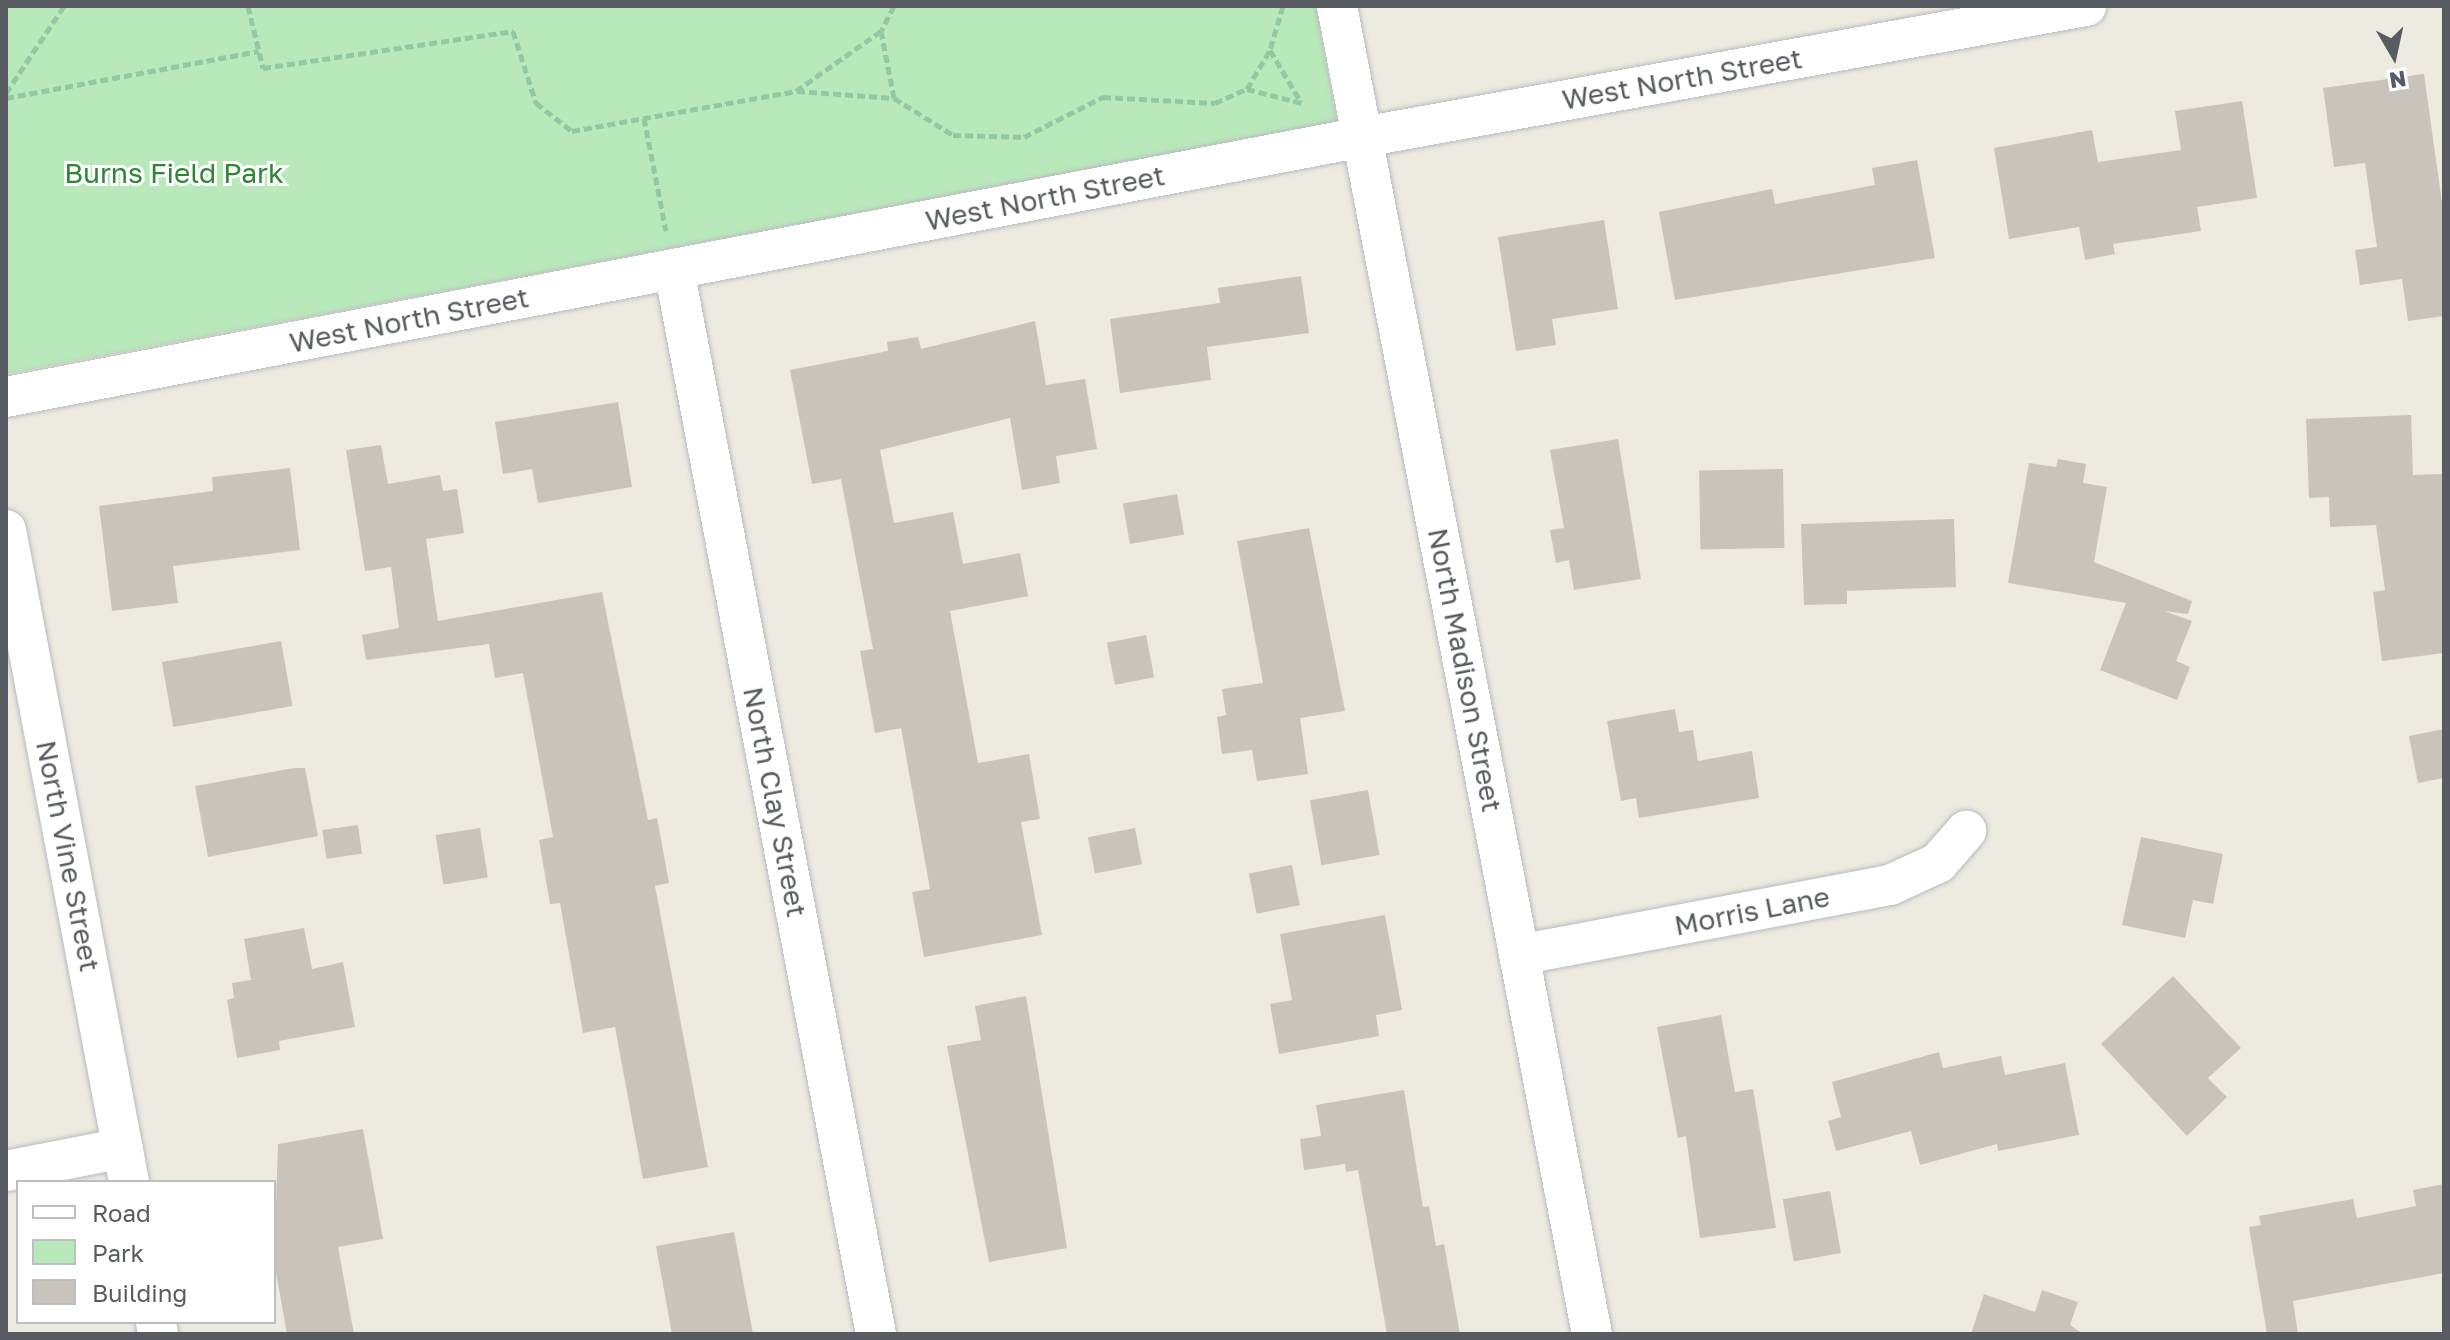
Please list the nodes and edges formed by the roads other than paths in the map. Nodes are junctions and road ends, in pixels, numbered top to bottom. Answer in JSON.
{"nodes":[{"id":1,"x":1337,"y":6,"type":"edge"},
{"id":2,"x":2086,"y":6,"type":"edge"},
{"id":3,"x":1363,"y":137,"type":"junction"},
{"id":4,"x":674,"y":269,"type":"junction"},
{"id":5,"x":6,"y":397,"type":"edge"},
{"id":6,"x":6,"y":530,"type":"edge"},
{"id":7,"x":1966,"y":831,"type":"dead end"},
{"id":8,"x":1519,"y":955,"type":"junction"},
{"id":9,"x":126,"y":1165,"type":"edge"},
{"id":10,"x":6,"y":1171,"type":"edge"},
{"id":11,"x":876,"y":1334,"type":"edge"},
{"id":12,"x":1592,"y":1334,"type":"edge"}],
"edges":[{"from":1,"to":3,"type":"street","name":"North Madison Street"},
{"from":2,"to":3,"type":"street","name":"West North Street"},
{"from":3,"to":4,"type":"street","name":"West North Street"},
{"from":3,"to":8,"type":"street","name":"North Madison Street"},
{"from":4,"to":5,"type":"street","name":"West North Street"},
{"from":4,"to":11,"type":"street","name":"North Clay Street"},
{"from":6,"to":9,"type":"street","name":"North Vine Street"},
{"from":7,"to":8,"type":"street","name":"Morris Lane"},
{"from":8,"to":12,"type":"street","name":"North Madison Street"},
{"from":9,"to":10,"type":"street"}]}
